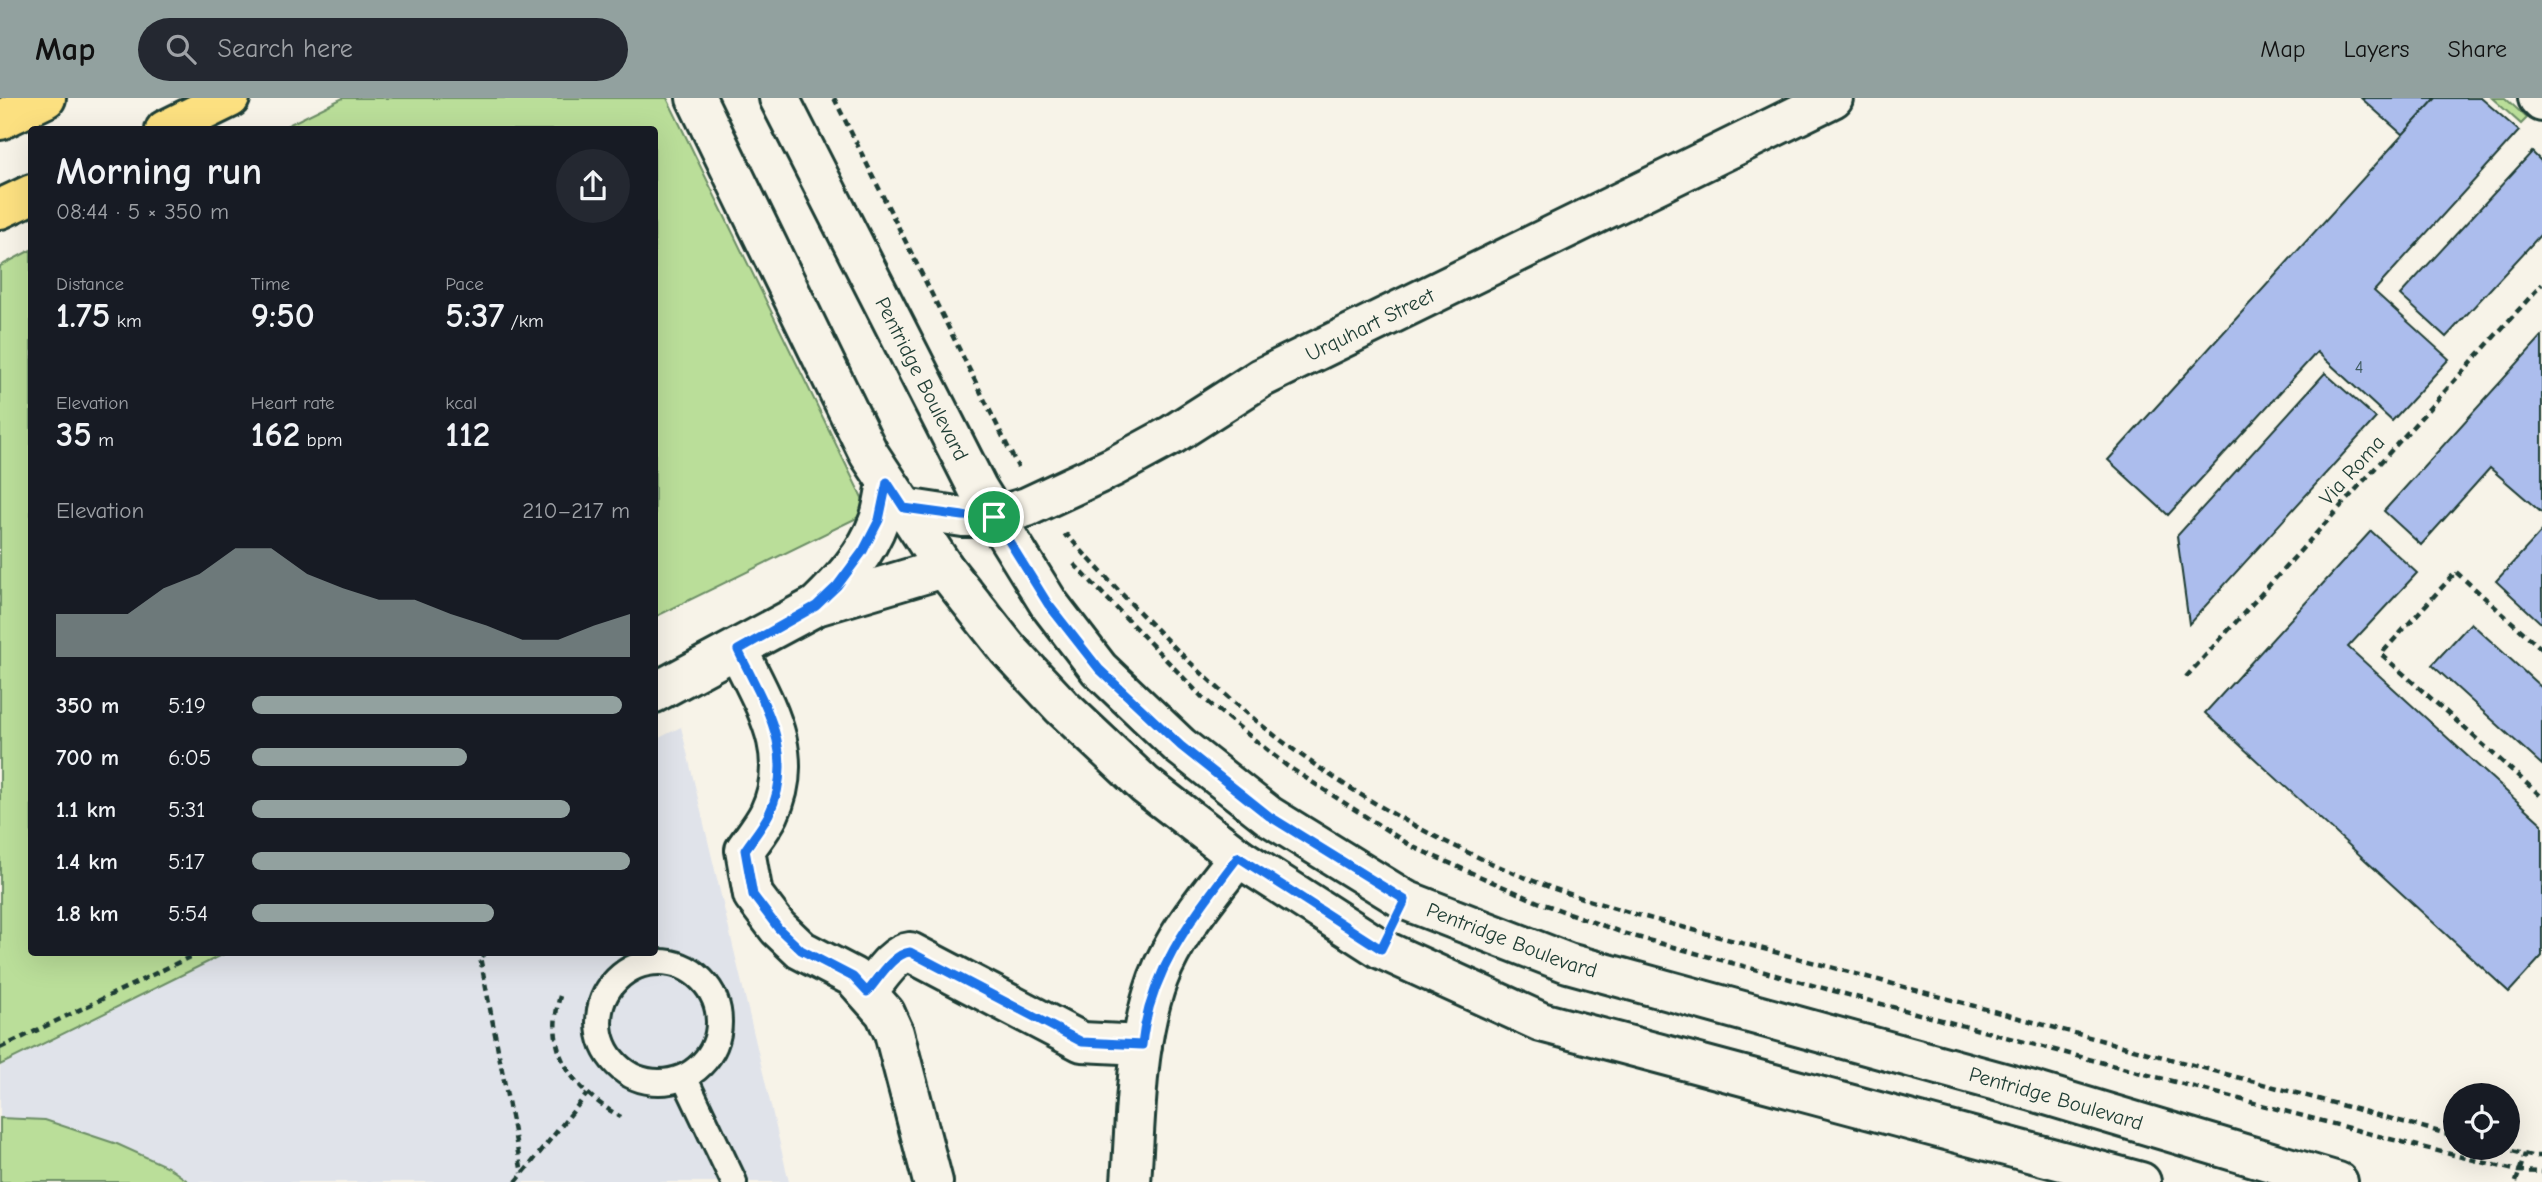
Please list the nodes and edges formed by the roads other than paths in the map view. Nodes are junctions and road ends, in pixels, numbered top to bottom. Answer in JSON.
{"nodes":[{"id":1,"x":230,"y":98,"type":"edge"},
{"id":2,"x":696,"y":98,"type":"edge"},
{"id":3,"x":779,"y":98,"type":"edge"},
{"id":4,"x":1833,"y":98,"type":"edge"},
{"id":5,"x":2538,"y":98,"type":"edge"},
{"id":6,"x":38,"y":100,"type":"edge"},
{"id":7,"x":2542,"y":102,"type":"edge"},
{"id":8,"x":0,"y":120,"type":"edge"},
{"id":9,"x":173,"y":126,"type":"edge"},
{"id":10,"x":28,"y":196,"type":"edge"},
{"id":11,"x":0,"y":209,"type":"edge"},
{"id":12,"x":896,"y":495,"type":"junction"},
{"id":13,"x":994,"y":517,"type":"junction"},
{"id":14,"x":944,"y":568,"type":"junction"},
{"id":15,"x":816,"y":606,"type":"junction"},
{"id":16,"x":738,"y":650,"type":"junction"},
{"id":17,"x":658,"y":691,"type":"edge"},
{"id":18,"x":1269,"y":816,"type":"junction"},
{"id":19,"x":1238,"y":857,"type":"junction"},
{"id":20,"x":1405,"y":900,"type":"junction"},
{"id":21,"x":1381,"y":949,"type":"junction"},
{"id":22,"x":629,"y":960,"type":"edge"},
{"id":23,"x":867,"y":992,"type":"junction"},
{"id":24,"x":1142,"y":1045,"type":"junction"},
{"id":25,"x":684,"y":1077,"type":"junction"},
{"id":26,"x":2032,"y":1091,"type":"junction"},
{"id":27,"x":2016,"y":1149,"type":"junction"},
{"id":28,"x":734,"y":1182,"type":"edge"},
{"id":29,"x":933,"y":1182,"type":"edge"},
{"id":30,"x":1131,"y":1182,"type":"edge"},
{"id":31,"x":2141,"y":1182,"type":"edge"},
{"id":32,"x":2338,"y":1182,"type":"edge"}],
"edges":[{"from":1,"to":9,"type":"highway"},
{"from":2,"to":12,"type":"street"},
{"from":3,"to":13,"type":"street","name":"Pentridge Boulevard"},
{"from":4,"to":13,"type":"street","name":"Urquhart Street"},
{"from":5,"to":7,"type":"street"},
{"from":6,"to":8,"type":"highway"},
{"from":10,"to":11,"type":"highway"},
{"from":12,"to":13,"type":"street","name":"Urquhart Street"},
{"from":12,"to":14,"type":"street"},
{"from":12,"to":15,"type":"street"},
{"from":13,"to":18,"type":"street","name":"Pentridge Boulevard"},
{"from":14,"to":15,"type":"street"},
{"from":14,"to":19,"type":"street"},
{"from":15,"to":16,"type":"street"},
{"from":16,"to":17,"type":"street"},
{"from":16,"to":23,"type":"street"},
{"from":18,"to":19,"type":"street"},
{"from":18,"to":20,"type":"street","name":"Pentridge Boulevard"},
{"from":19,"to":21,"type":"street"},
{"from":19,"to":24,"type":"street"},
{"from":20,"to":21,"type":"street"},
{"from":20,"to":26,"type":"street","name":"Pentridge Boulevard"},
{"from":21,"to":27,"type":"street"},
{"from":22,"to":25,"type":"lane"},
{"from":22,"to":25,"type":"lane"},
{"from":23,"to":24,"type":"street"},
{"from":23,"to":29,"type":"street"},
{"from":24,"to":30,"type":"street"},
{"from":25,"to":28,"type":"lane"},
{"from":26,"to":27,"type":"street"},
{"from":26,"to":32,"type":"street","name":"Pentridge Boulevard"},
{"from":27,"to":31,"type":"street"}]}
